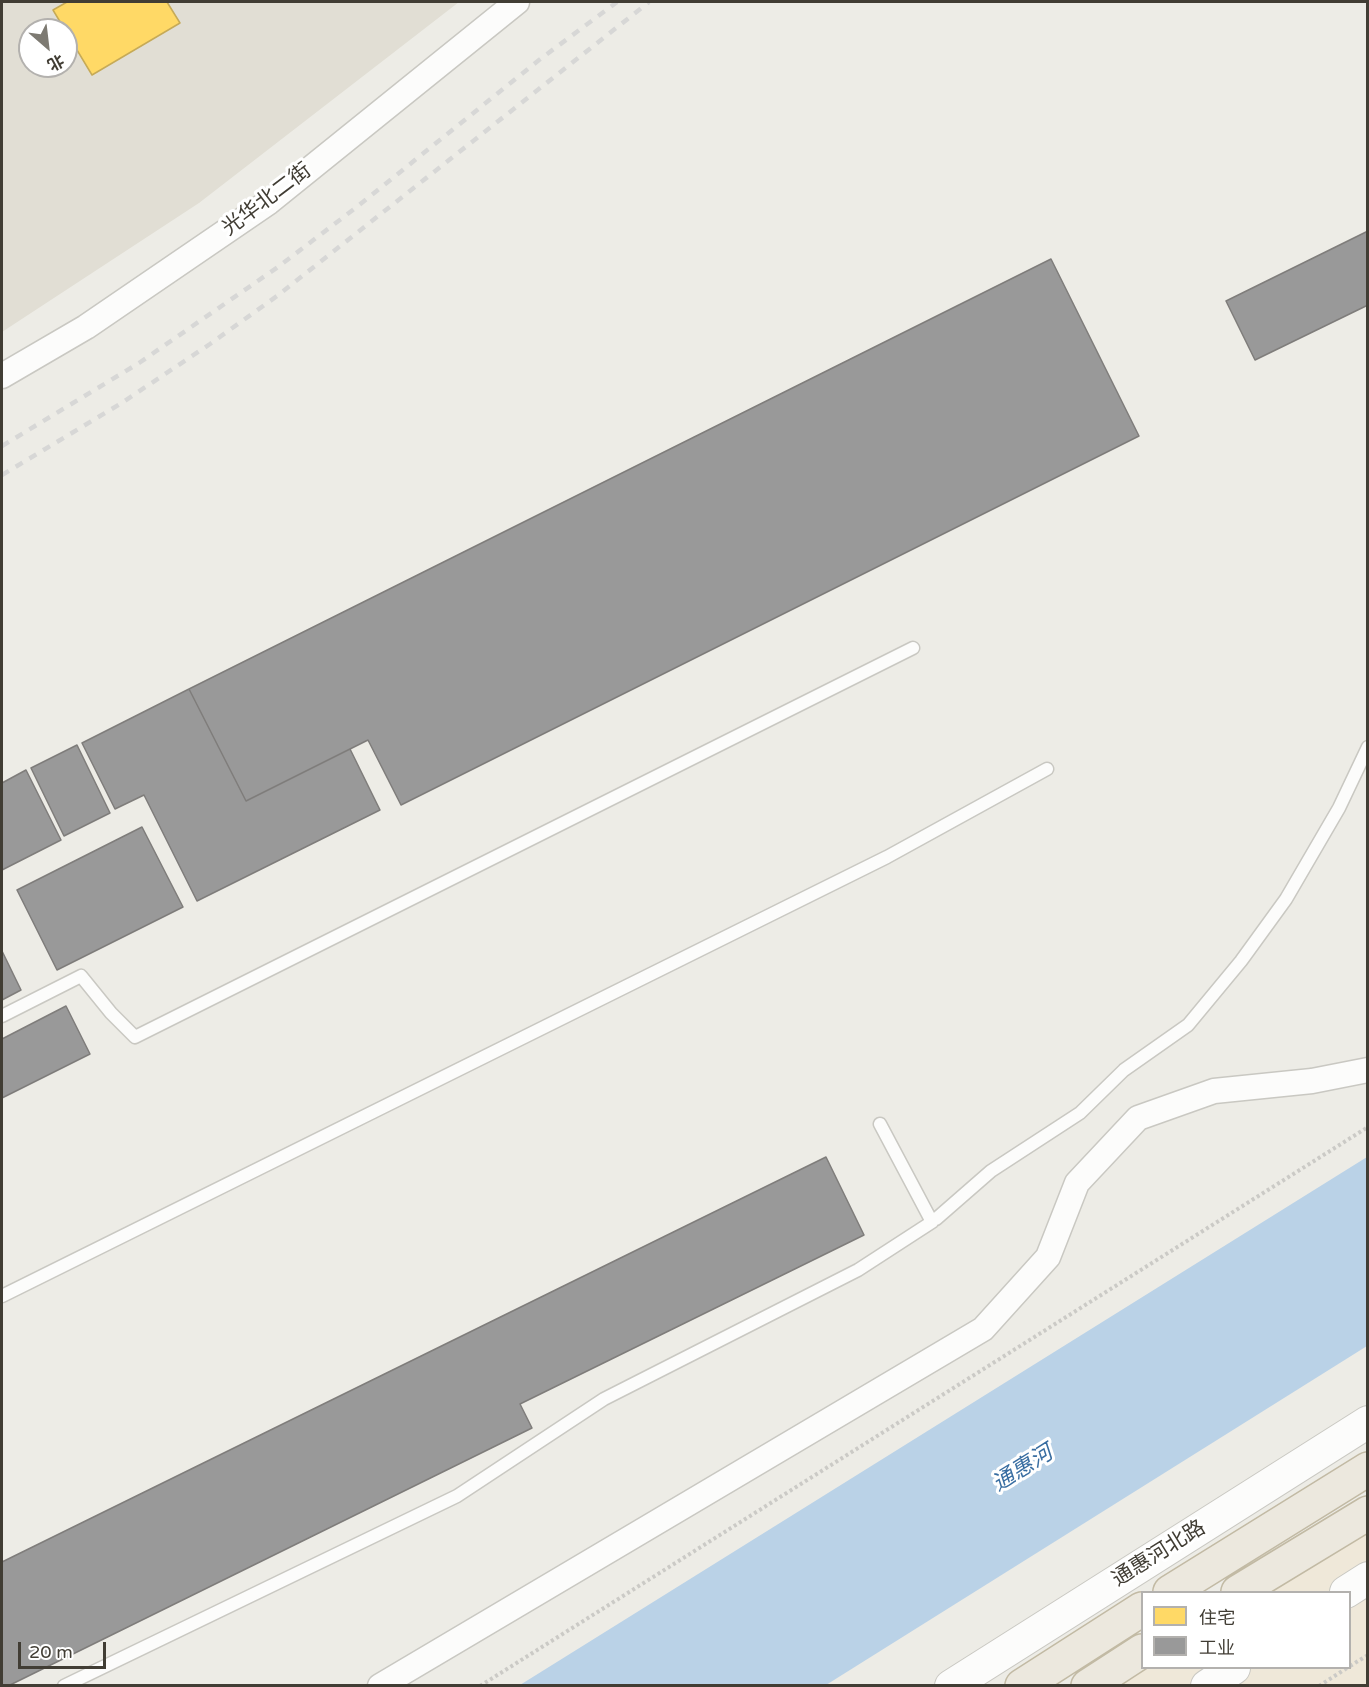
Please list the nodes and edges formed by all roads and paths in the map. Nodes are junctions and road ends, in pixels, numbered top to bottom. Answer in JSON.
{"nodes":[{"id":1,"x":516,"y":2,"type":"edge"},
{"id":2,"x":2,"y":376,"type":"edge"},
{"id":3,"x":913,"y":648,"type":"dead end"},
{"id":4,"x":1368,"y":747,"type":"edge"},
{"id":5,"x":1364,"y":765,"type":"edge"},
{"id":6,"x":1047,"y":769,"type":"dead end"},
{"id":7,"x":2,"y":1016,"type":"edge"},
{"id":8,"x":1368,"y":1070,"type":"edge"},
{"id":9,"x":880,"y":1124,"type":"dead end"},
{"id":10,"x":1368,"y":1127,"type":"edge"},
{"id":11,"x":936,"y":1219,"type":"dead end"},
{"id":12,"x":2,"y":1296,"type":"edge"},
{"id":13,"x":1368,"y":1422,"type":"edge"},
{"id":14,"x":1368,"y":1469,"type":"edge"},
{"id":15,"x":1368,"y":1513,"type":"edge"},
{"id":16,"x":1368,"y":1578,"type":"edge"},
{"id":17,"x":1173,"y":1591,"type":"edge"},
{"id":18,"x":1241,"y":1591,"type":"edge"},
{"id":19,"x":1349,"y":1591,"type":"edge"},
{"id":20,"x":1141,"y":1610,"type":"edge"},
{"id":21,"x":1140,"y":1652,"type":"edge"},
{"id":22,"x":1368,"y":1655,"type":"edge"},
{"id":23,"x":1351,"y":1665,"type":"edge"},
{"id":24,"x":1232,"y":1669,"type":"edge"},
{"id":25,"x":1345,"y":1669,"type":"edge"},
{"id":26,"x":64,"y":1686,"type":"edge"},
{"id":27,"x":380,"y":1686,"type":"edge"},
{"id":28,"x":480,"y":1686,"type":"edge"},
{"id":29,"x":951,"y":1686,"type":"edge"},
{"id":30,"x":1022,"y":1686,"type":"edge"},
{"id":31,"x":1088,"y":1686,"type":"edge"},
{"id":32,"x":1207,"y":1686,"type":"edge"},
{"id":33,"x":1318,"y":1686,"type":"edge"}],
"edges":[{"from":1,"to":2,"type":"street","name":"光华北二街"},
{"from":3,"to":7,"type":"lane"},
{"from":4,"to":5,"type":"lane"},
{"from":5,"to":11,"type":"lane"},
{"from":6,"to":12,"type":"lane"},
{"from":8,"to":27,"type":"street"},
{"from":9,"to":26,"type":"lane"},
{"from":10,"to":28,"type":"path"},
{"from":13,"to":29,"type":"street","name":"通惠河北路"},
{"from":14,"to":17,"type":"highway","name":"通惠河北路"},
{"from":15,"to":18,"type":"highway"},
{"from":16,"to":19,"type":"street"},
{"from":20,"to":30,"type":"highway","name":"通惠河北路"},
{"from":21,"to":31,"type":"highway"},
{"from":22,"to":23,"type":"path"},
{"from":24,"to":32,"type":"street"},
{"from":25,"to":33,"type":"path"}]}
